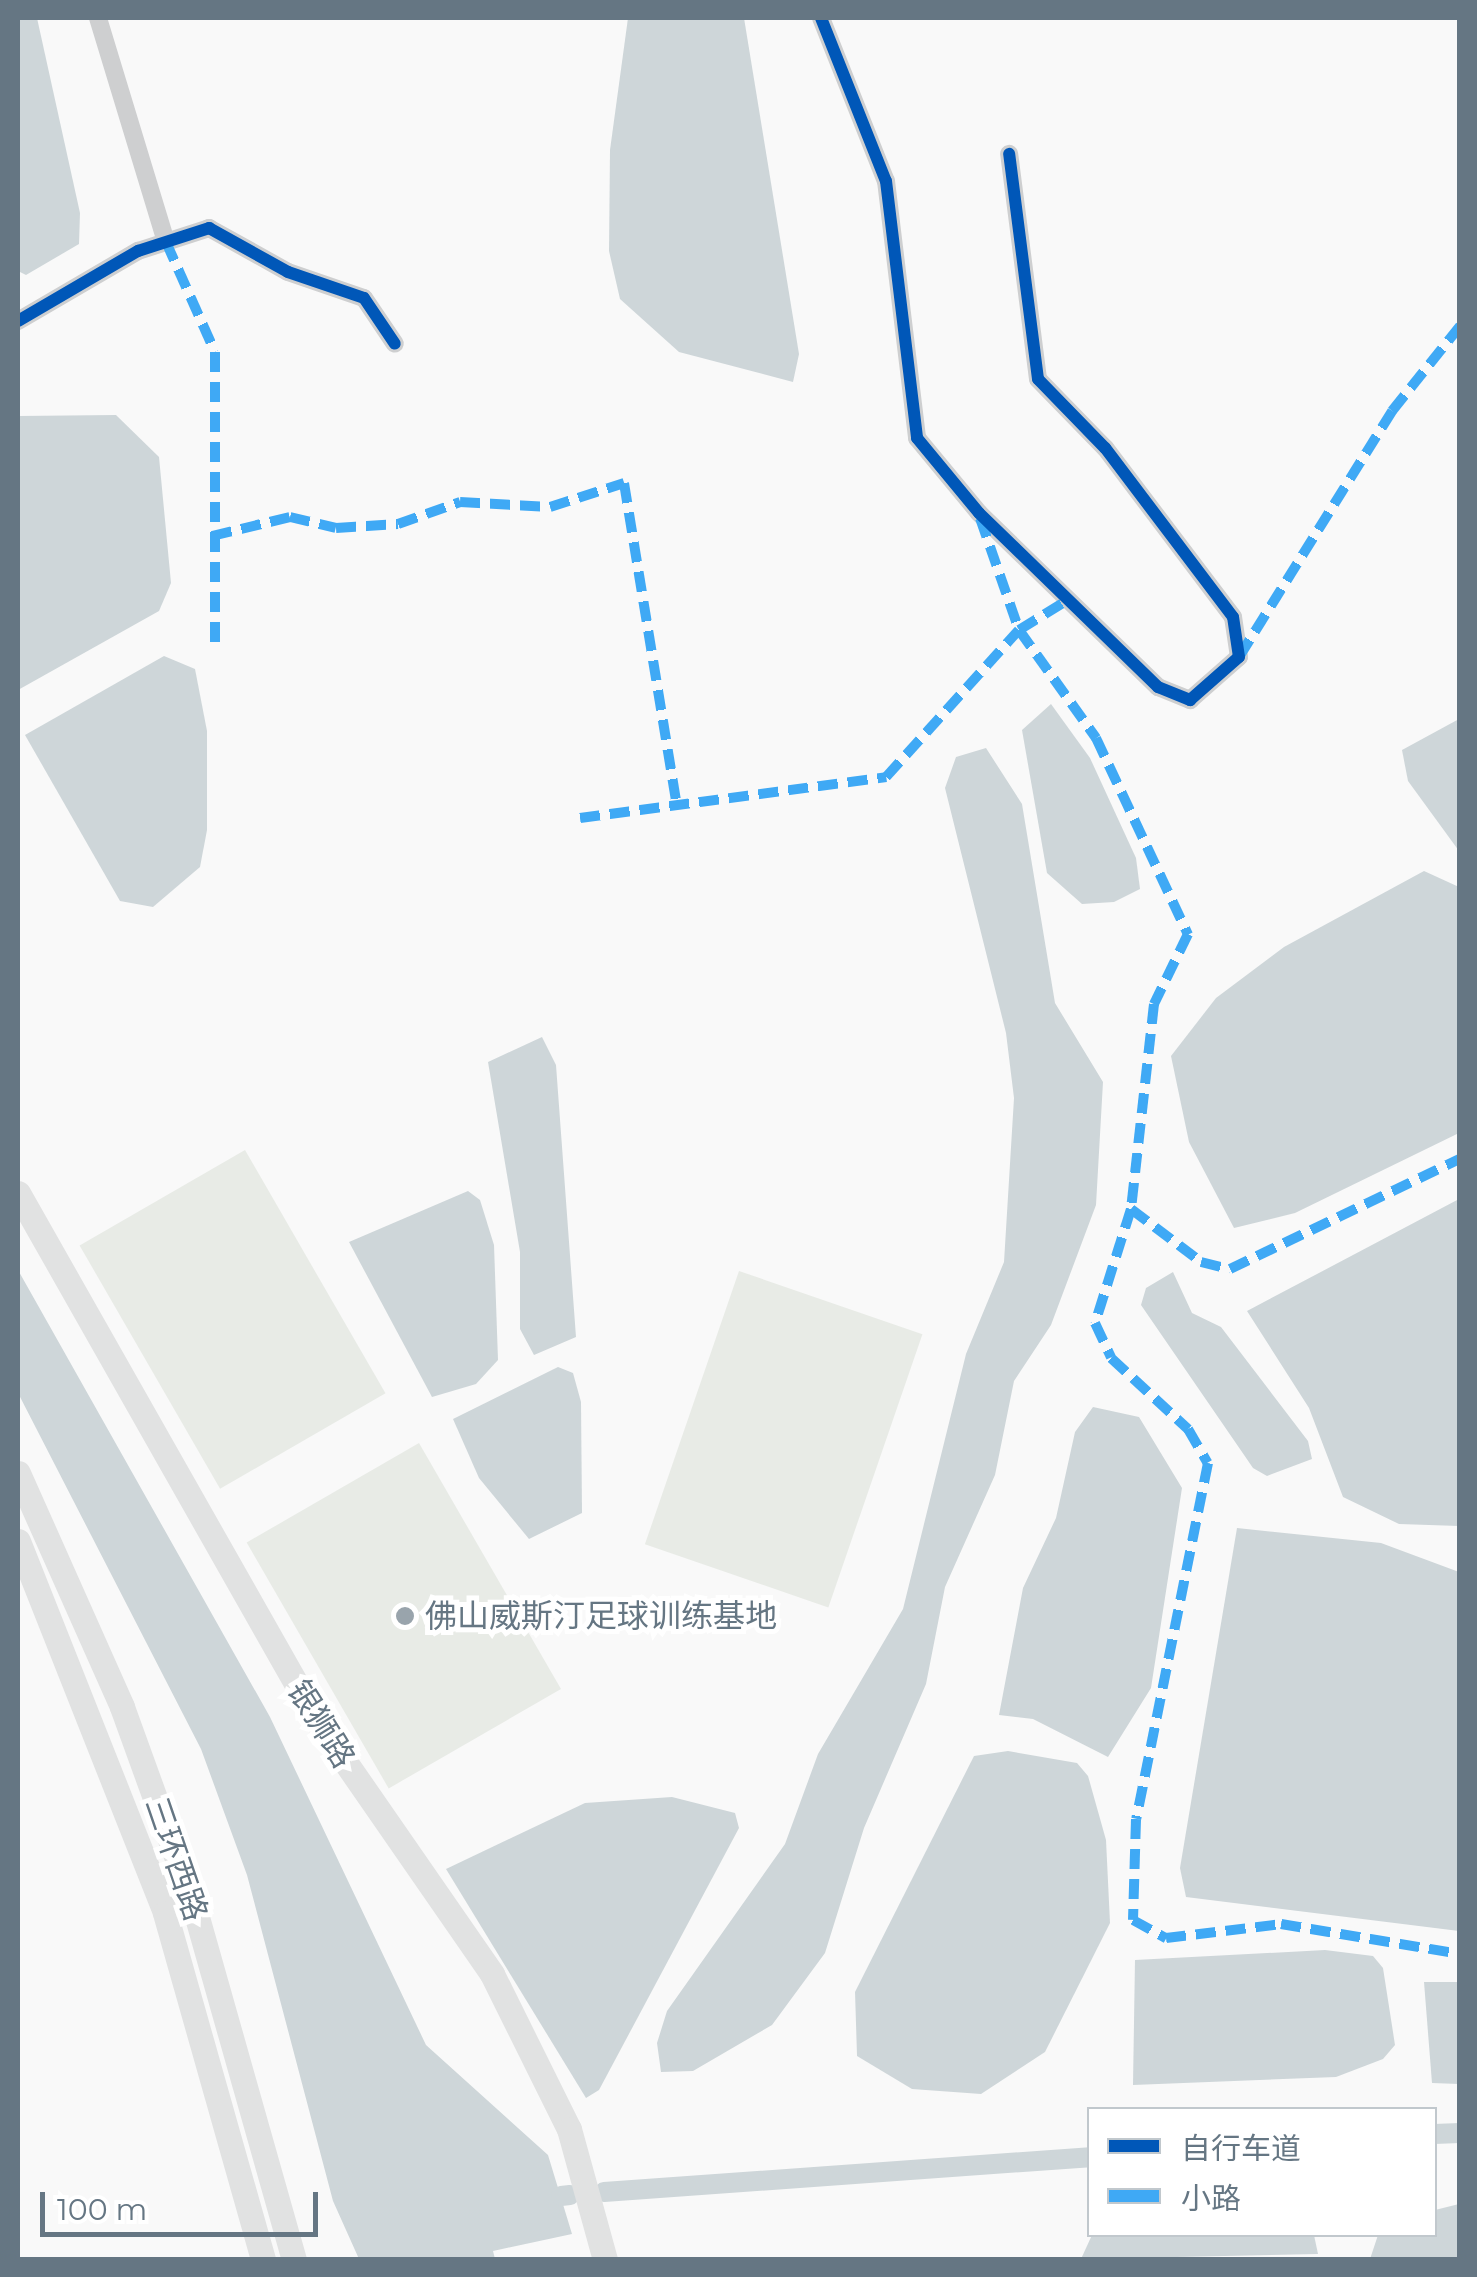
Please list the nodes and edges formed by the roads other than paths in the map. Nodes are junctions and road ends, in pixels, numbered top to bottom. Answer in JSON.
{"nodes":[{"id":1,"x":98,"y":18,"type":"edge"},
{"id":2,"x":822,"y":18,"type":"edge"},
{"id":3,"x":1008,"y":154,"type":"dead end"},
{"id":4,"x":166,"y":242,"type":"junction"},
{"id":5,"x":18,"y":321,"type":"edge"},
{"id":6,"x":394,"y":344,"type":"dead end"},
{"id":7,"x":18,"y":1193,"type":"edge"},
{"id":8,"x":18,"y":1473,"type":"edge"},
{"id":9,"x":18,"y":1541,"type":"edge"},
{"id":10,"x":264,"y":2260,"type":"edge"},
{"id":11,"x":294,"y":2260,"type":"edge"},
{"id":12,"x":606,"y":2260,"type":"edge"}],
"edges":[{"from":1,"to":4,"type":"street"},
{"from":2,"to":3,"type":"street"},
{"from":4,"to":5,"type":"street"},
{"from":4,"to":6,"type":"street"},
{"from":7,"to":12,"type":"main road","name":"银狮路"},
{"from":8,"to":11,"type":"main road","name":"三环西路"},
{"from":9,"to":10,"type":"main road","name":"三环西路"}]}
